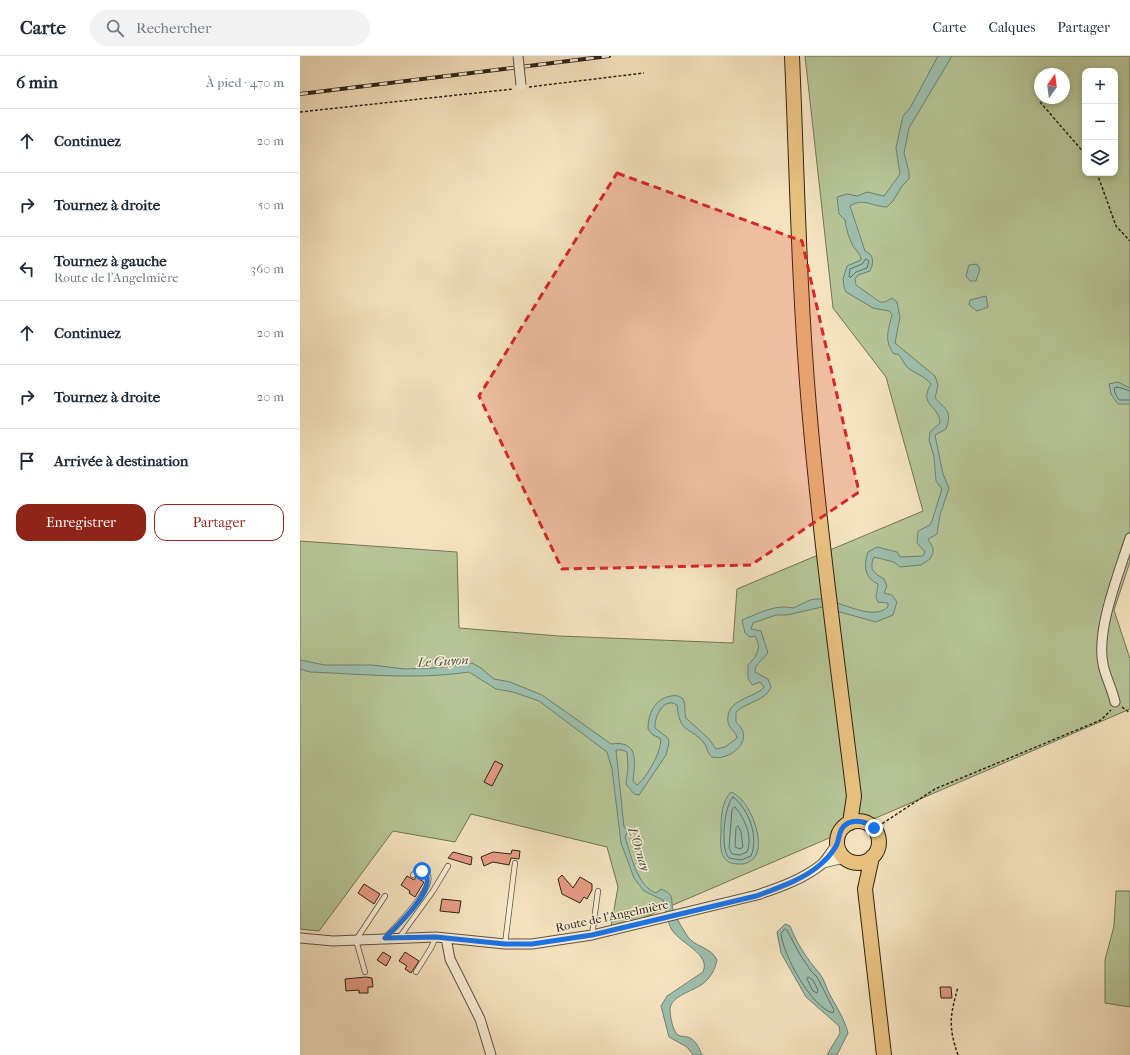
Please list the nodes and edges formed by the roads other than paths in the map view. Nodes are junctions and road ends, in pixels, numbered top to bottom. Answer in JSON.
{"nodes":[{"id":1,"x":518,"y":56,"type":"edge"},
{"id":2,"x":792,"y":56,"type":"edge"},
{"id":3,"x":521,"y":87,"type":"road end"},
{"id":4,"x":1130,"y":538,"type":"edge"},
{"id":5,"x":1115,"y":702,"type":"road end"},
{"id":6,"x":854,"y":796,"type":"junction"},
{"id":7,"x":850,"y":823,"type":"junction"},
{"id":8,"x":870,"y":826,"type":"junction"},
{"id":9,"x":837,"y":844,"type":"junction"},
{"id":10,"x":872,"y":857,"type":"junction"},
{"id":11,"x":848,"y":860,"type":"junction"},
{"id":12,"x":515,"y":863,"type":"dead end"},
{"id":13,"x":822,"y":863,"type":"junction"},
{"id":14,"x":448,"y":866,"type":"dead end"},
{"id":15,"x":413,"y":875,"type":"dead end"},
{"id":16,"x":865,"y":888,"type":"junction"},
{"id":17,"x":598,"y":890,"type":"dead end"},
{"id":18,"x":385,"y":896,"type":"dead end"},
{"id":19,"x":592,"y":935,"type":"junction"},
{"id":20,"x":436,"y":937,"type":"junction"},
{"id":21,"x":300,"y":938,"type":"edge"},
{"id":22,"x":385,"y":938,"type":"junction"},
{"id":23,"x":399,"y":938,"type":"junction"},
{"id":24,"x":446,"y":938,"type":"junction"},
{"id":25,"x":356,"y":940,"type":"junction"},
{"id":26,"x":505,"y":944,"type":"junction"},
{"id":27,"x":365,"y":972,"type":"dead end"},
{"id":28,"x":416,"y":972,"type":"dead end"},
{"id":29,"x":491,"y":1055,"type":"edge"},
{"id":30,"x":884,"y":1055,"type":"edge"}],
"edges":[{"from":1,"to":3,"type":"street","bridge":true},
{"from":2,"to":6,"type":"main road"},
{"from":4,"to":5,"type":"street"},
{"from":6,"to":7,"type":"main road"},
{"from":6,"to":8,"type":"main road"},
{"from":7,"to":8,"type":"main road"},
{"from":7,"to":9,"type":"main road"},
{"from":8,"to":10,"type":"main road"},
{"from":9,"to":11,"type":"main road"},
{"from":9,"to":13,"type":"street","name":"Route de l'Angelmière"},
{"from":10,"to":11,"type":"main road"},
{"from":10,"to":16,"type":"main road"},
{"from":11,"to":13,"type":"street","name":"Route de l'Angelmière"},
{"from":11,"to":16,"type":"main road"},
{"from":12,"to":26,"type":"lane"},
{"from":13,"to":19,"type":"street","name":"Route de l'Angelmière"},
{"from":14,"to":23,"type":"lane"},
{"from":15,"to":22,"type":"lane"},
{"from":16,"to":30,"type":"main road"},
{"from":17,"to":19,"type":"lane"},
{"from":18,"to":25,"type":"lane"},
{"from":19,"to":26,"type":"street","name":"Route de l'Angelmière"},
{"from":20,"to":23,"type":"street","name":"Route de l'Angelmière"},
{"from":20,"to":24,"type":"street","name":"Route de l'Angelmière"},
{"from":20,"to":28,"type":"lane"},
{"from":21,"to":25,"type":"street","name":"Route de l'Angelmière"},
{"from":22,"to":23,"type":"street","name":"Route de l'Angelmière"},
{"from":22,"to":25,"type":"street","name":"Route de l'Angelmière"},
{"from":24,"to":26,"type":"street","name":"Route de l'Angelmière"},
{"from":24,"to":29,"type":"street"},
{"from":25,"to":27,"type":"lane"}]}
